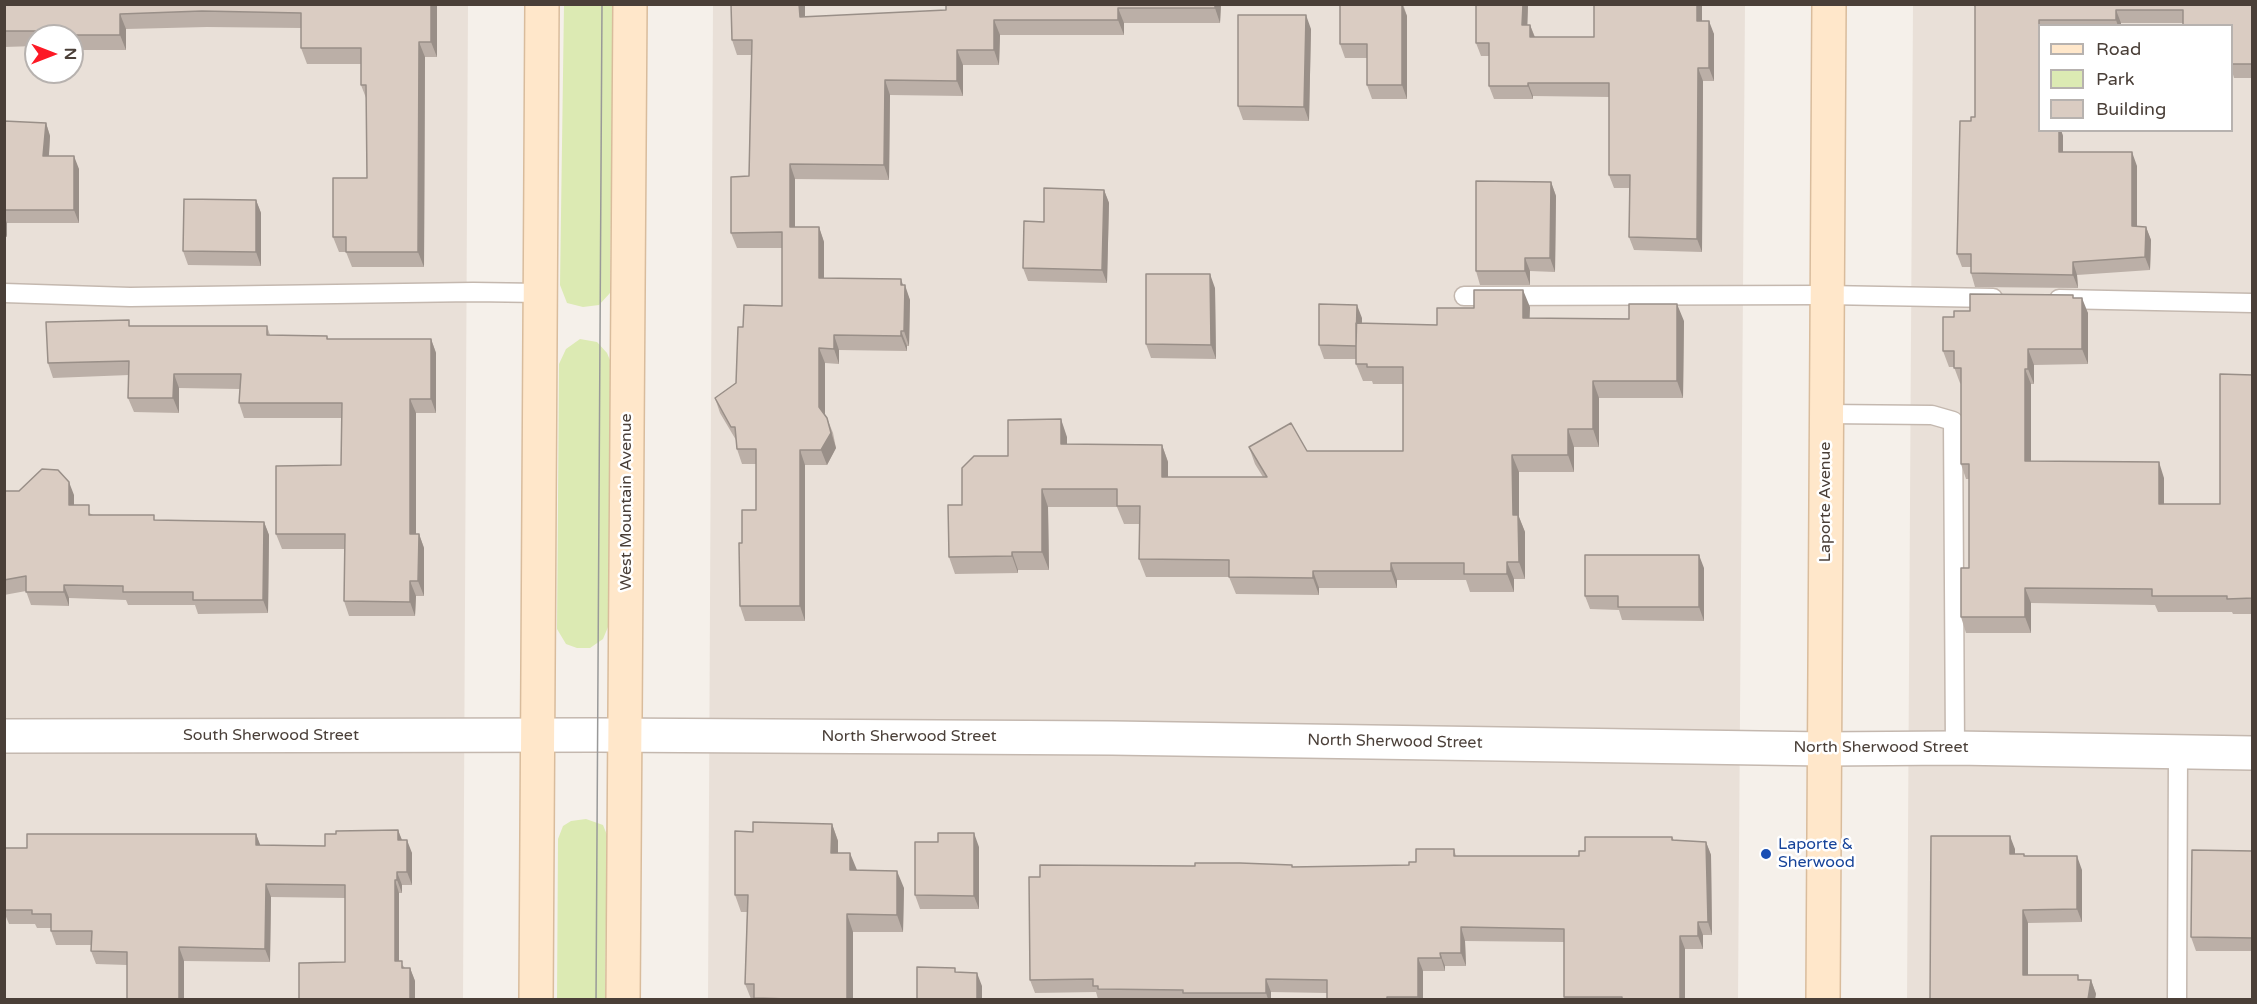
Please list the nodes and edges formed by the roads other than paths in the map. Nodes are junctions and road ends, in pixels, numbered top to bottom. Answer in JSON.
{"nodes":[{"id":1,"x":542,"y":4,"type":"edge"},
{"id":2,"x":630,"y":4,"type":"edge"},
{"id":3,"x":1829,"y":4,"type":"edge"},
{"id":4,"x":4,"y":293,"type":"edge"},
{"id":5,"x":541,"y":293,"type":"junction"},
{"id":6,"x":1826,"y":295,"type":"junction"},
{"id":7,"x":1464,"y":296,"type":"dead end"},
{"id":8,"x":2013,"y":298,"type":"edge"},
{"id":9,"x":2037,"y":299,"type":"edge"},
{"id":10,"x":2253,"y":303,"type":"edge"},
{"id":11,"x":1826,"y":414,"type":"junction"},
{"id":12,"x":4,"y":736,"type":"edge"},
{"id":13,"x":538,"y":736,"type":"junction"},
{"id":14,"x":626,"y":736,"type":"junction"},
{"id":15,"x":1955,"y":748,"type":"junction"},
{"id":16,"x":1824,"y":749,"type":"junction"},
{"id":17,"x":2178,"y":753,"type":"junction"},
{"id":18,"x":2253,"y":753,"type":"edge"},
{"id":19,"x":536,"y":999,"type":"edge"},
{"id":20,"x":623,"y":999,"type":"edge"},
{"id":21,"x":1823,"y":999,"type":"edge"},
{"id":22,"x":2177,"y":999,"type":"edge"}],
"edges":[{"from":1,"to":5,"type":"street"},
{"from":2,"to":14,"type":"street","name":"West Mountain Avenue"},
{"from":3,"to":6,"type":"street","name":"Laporte Avenue"},
{"from":4,"to":5,"type":"lane"},
{"from":5,"to":13,"type":"street"},
{"from":6,"to":7,"type":"lane"},
{"from":6,"to":8,"type":"lane"},
{"from":6,"to":11,"type":"street","name":"Laporte Avenue"},
{"from":9,"to":10,"type":"lane"},
{"from":11,"to":15,"type":"lane"},
{"from":11,"to":16,"type":"street","name":"Laporte Avenue"},
{"from":12,"to":13,"type":"street","name":"South Sherwood Street"},
{"from":13,"to":14,"type":"street","name":"North Sherwood Street"},
{"from":13,"to":19,"type":"street"},
{"from":14,"to":16,"type":"street","name":"North Sherwood Street"},
{"from":14,"to":20,"type":"street","name":"West Mountain Avenue"},
{"from":15,"to":16,"type":"street","name":"North Sherwood Street"},
{"from":15,"to":17,"type":"street","name":"North Sherwood Street"},
{"from":16,"to":21,"type":"street","name":"Laporte Avenue"},
{"from":17,"to":18,"type":"street","name":"North Sherwood Street"},
{"from":17,"to":22,"type":"lane"}]}
